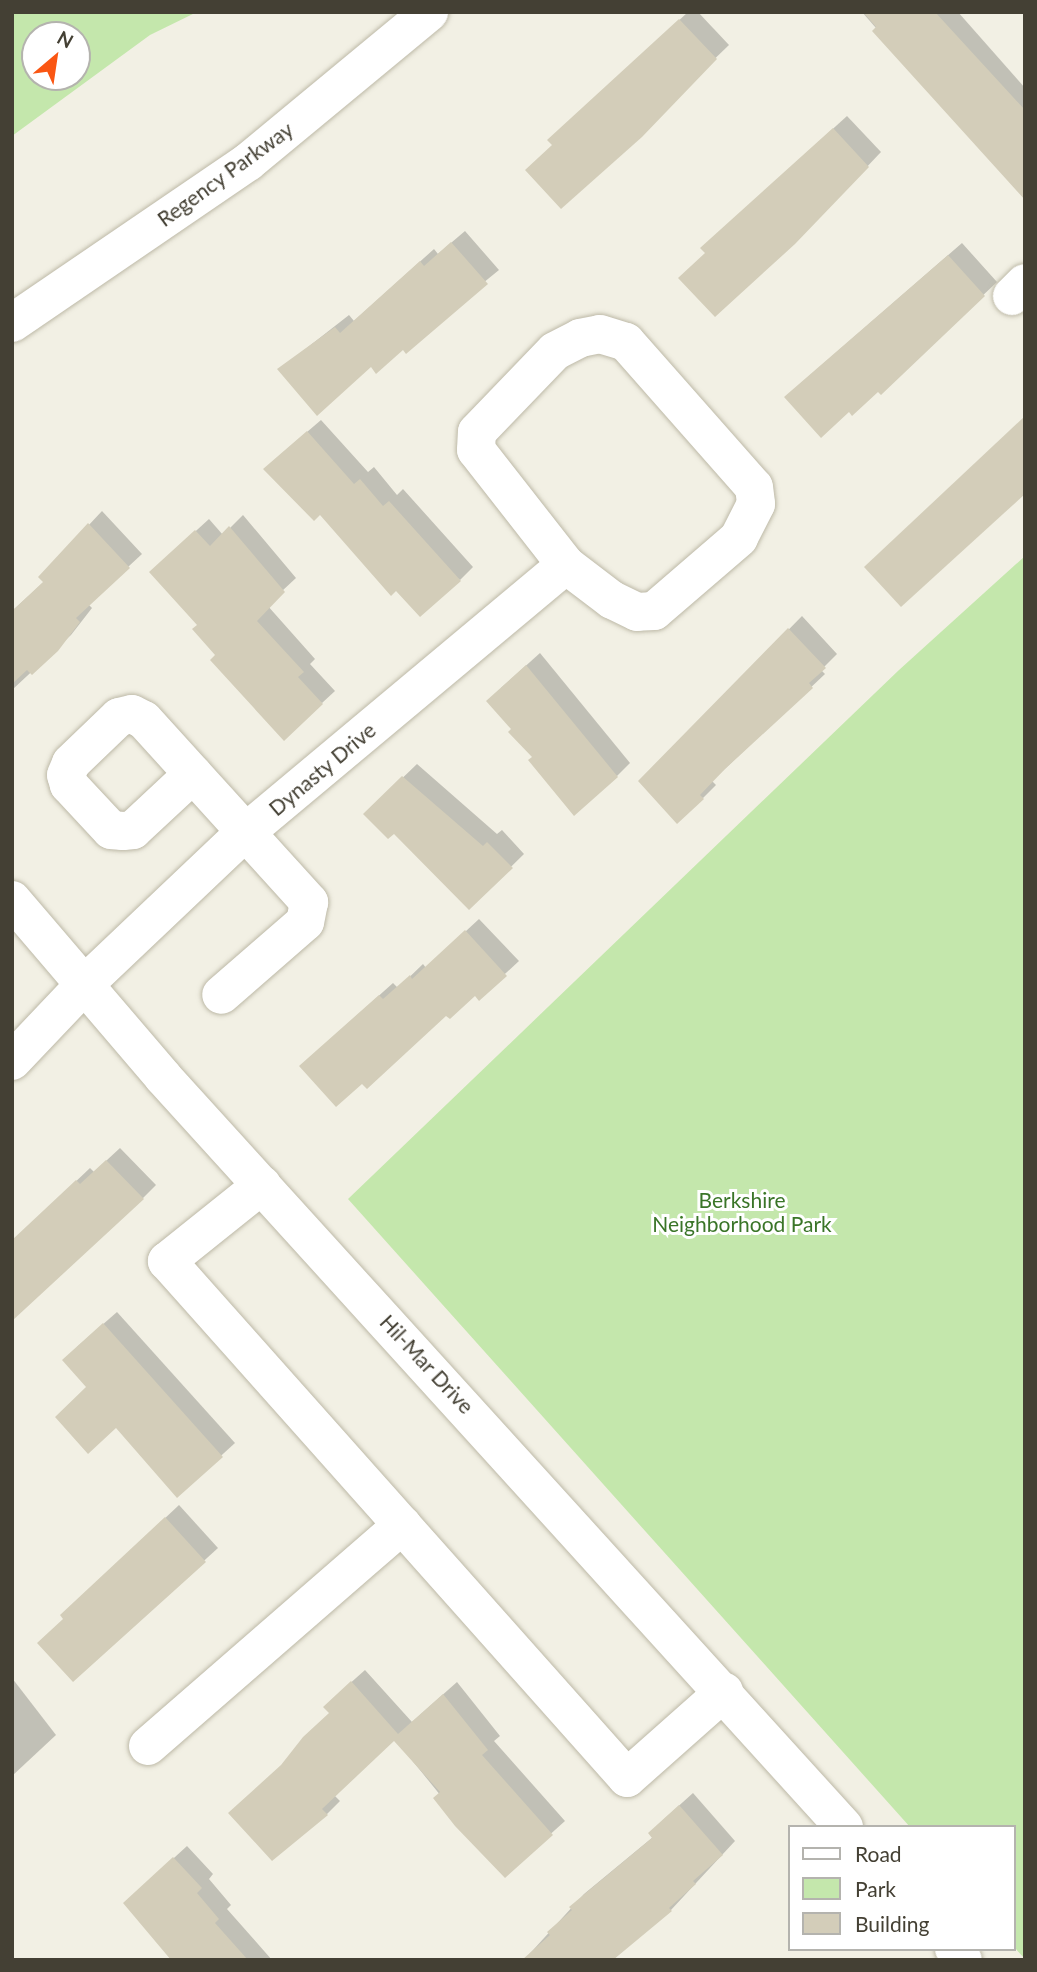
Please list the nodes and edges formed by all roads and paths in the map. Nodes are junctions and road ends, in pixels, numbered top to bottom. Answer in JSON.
{"nodes":[{"id":1,"x":429,"y":12,"type":"edge"},
{"id":2,"x":12,"y":323,"type":"edge"},
{"id":3,"x":566,"y":565,"type":"junction"},
{"id":4,"x":193,"y":774,"type":"dead end"},
{"id":5,"x":247,"y":831,"type":"junction"},
{"id":6,"x":12,"y":900,"type":"edge"},
{"id":7,"x":86,"y":983,"type":"junction"},
{"id":8,"x":221,"y":995,"type":"dead end"},
{"id":9,"x":12,"y":1061,"type":"edge"},
{"id":10,"x":262,"y":1185,"type":"junction"},
{"id":11,"x":402,"y":1525,"type":"junction"},
{"id":12,"x":724,"y":1692,"type":"junction"},
{"id":13,"x":148,"y":1745,"type":"dead end"},
{"id":14,"x":842,"y":1825,"type":"edge"}],
"edges":[{"from":1,"to":2,"type":"street","name":"Regency Parkway"},
{"from":3,"to":3,"type":"street"},
{"from":3,"to":5,"type":"street","name":"Dynasty Drive"},
{"from":4,"to":5,"type":"street"},
{"from":5,"to":7,"type":"street","name":"Dynasty Drive"},
{"from":5,"to":8,"type":"street"},
{"from":6,"to":7,"type":"street","name":"Hil-Mar Drive"},
{"from":7,"to":9,"type":"street","name":"Dynasty Drive"},
{"from":7,"to":10,"type":"street","name":"Hil-Mar Drive"},
{"from":10,"to":11,"type":"street"},
{"from":10,"to":12,"type":"street","name":"Hil-Mar Drive"},
{"from":11,"to":12,"type":"street"},
{"from":11,"to":13,"type":"street"},
{"from":12,"to":14,"type":"street","name":"Hil-Mar Drive"}]}
